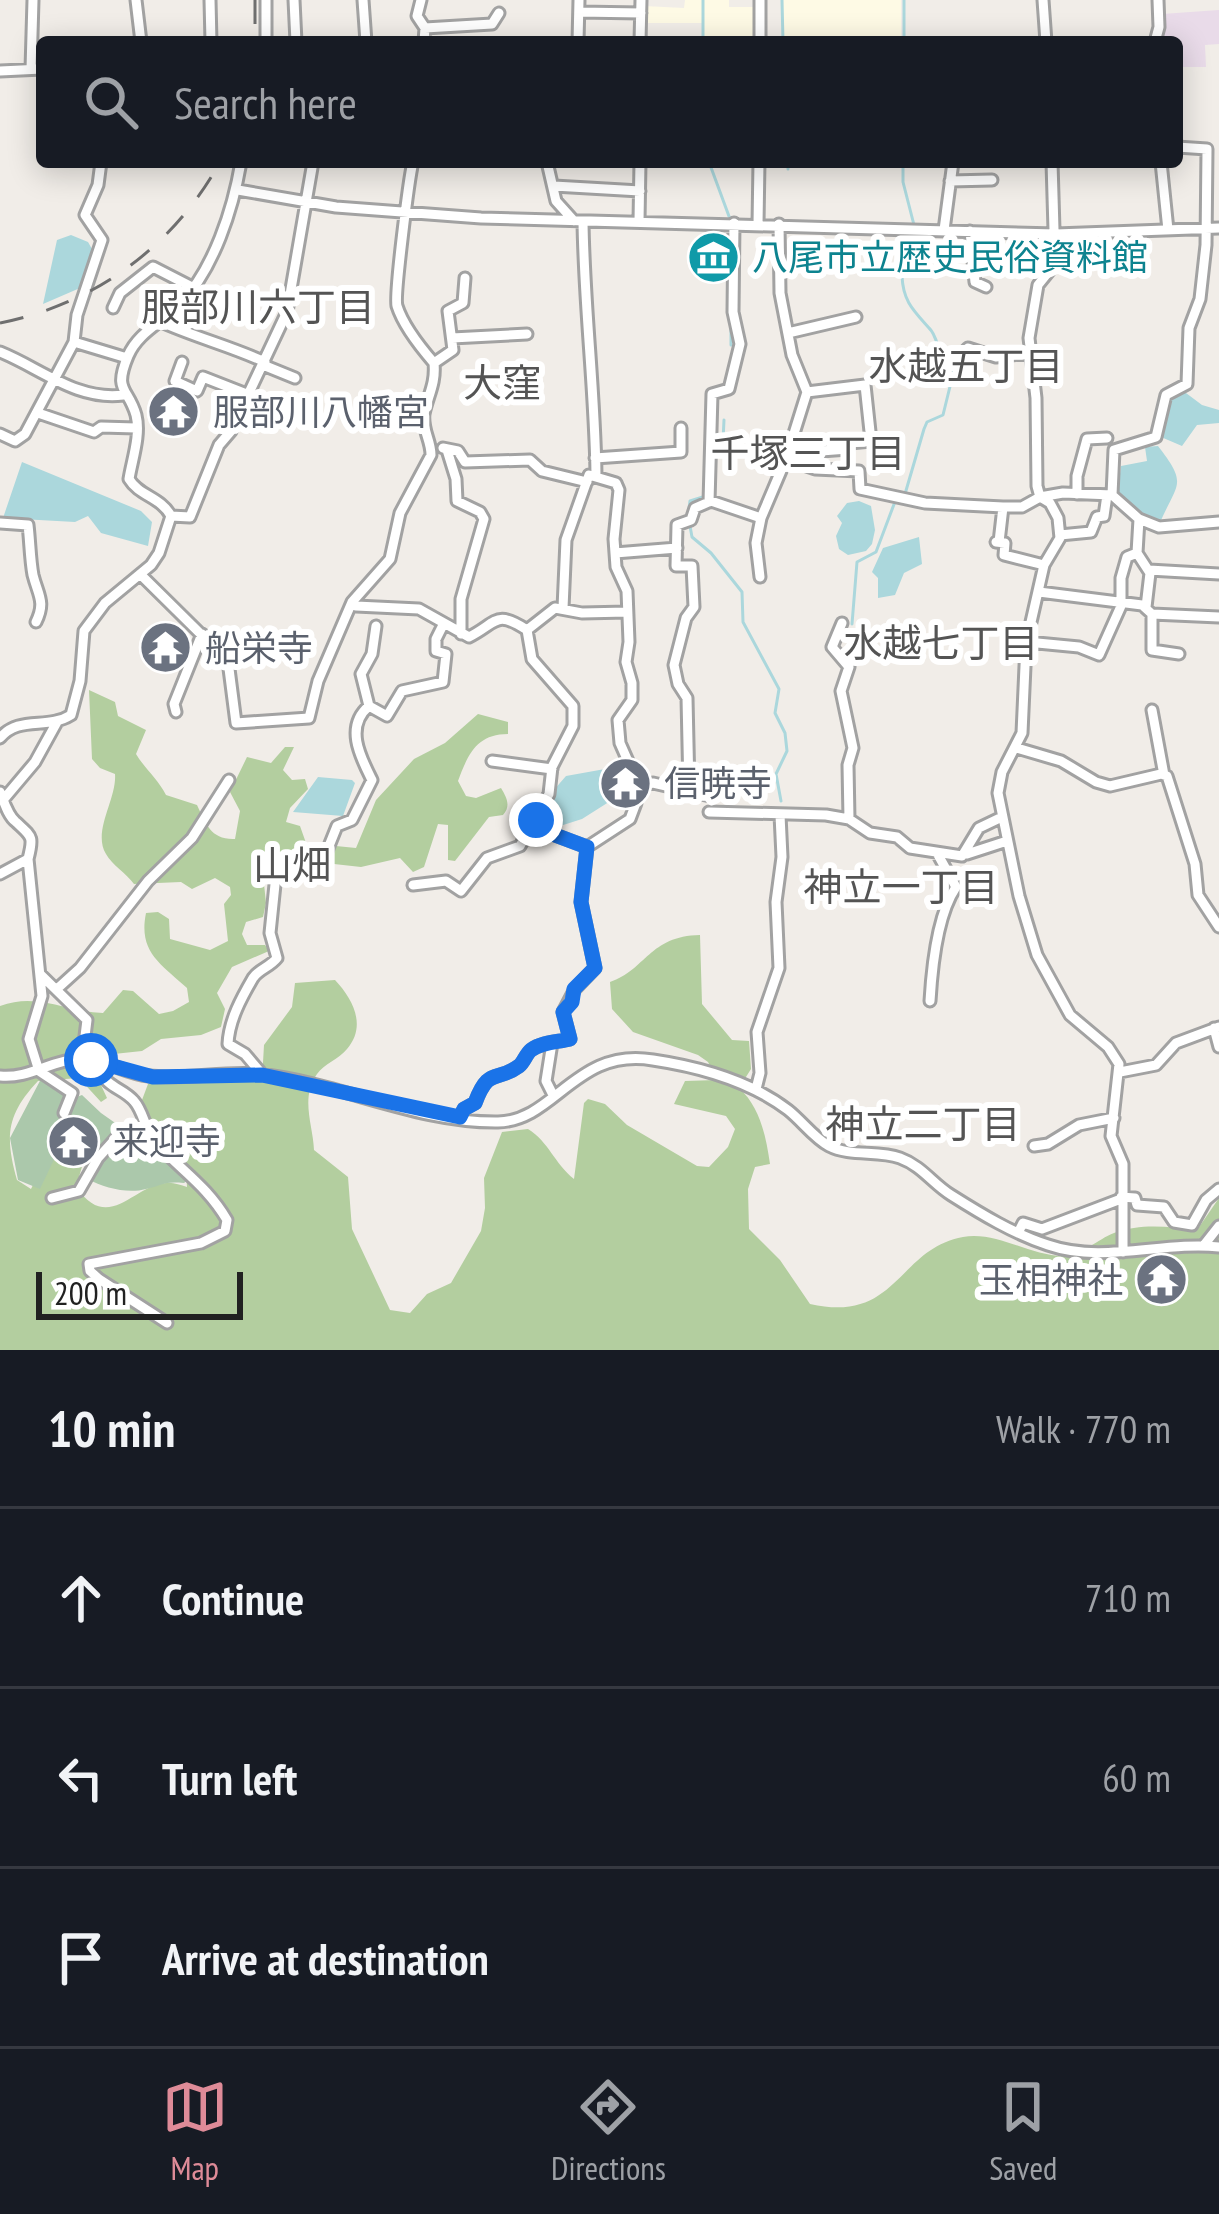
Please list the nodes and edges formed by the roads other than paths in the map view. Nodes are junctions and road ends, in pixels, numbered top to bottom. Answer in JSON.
{"nodes":[{"id":1,"x":33,"y":0,"type":"edge"},
{"id":2,"x":136,"y":0,"type":"edge"},
{"id":3,"x":210,"y":0,"type":"edge"},
{"id":4,"x":266,"y":0,"type":"edge"},
{"id":5,"x":294,"y":0,"type":"edge"},
{"id":6,"x":363,"y":0,"type":"edge"},
{"id":7,"x":421,"y":0,"type":"edge"},
{"id":8,"x":641,"y":0,"type":"edge"},
{"id":9,"x":760,"y":0,"type":"edge"},
{"id":10,"x":1043,"y":0,"type":"edge"},
{"id":11,"x":1158,"y":0,"type":"edge"},
{"id":12,"x":579,"y":6,"type":"edge"},
{"id":13,"x":499,"y":13,"type":"dead end"},
{"id":14,"x":641,"y":13,"type":"junction"},
{"id":15,"x":424,"y":28,"type":"junction"},
{"id":16,"x":140,"y":36,"type":"edge"},
{"id":17,"x":212,"y":36,"type":"edge"},
{"id":18,"x":266,"y":36,"type":"edge"},
{"id":19,"x":296,"y":36,"type":"edge"},
{"id":20,"x":366,"y":36,"type":"edge"},
{"id":21,"x":424,"y":36,"type":"edge"},
{"id":22,"x":578,"y":36,"type":"edge"},
{"id":23,"x":640,"y":36,"type":"edge"},
{"id":24,"x":760,"y":36,"type":"edge"},
{"id":25,"x":1046,"y":36,"type":"edge"},
{"id":26,"x":1155,"y":36,"type":"edge"},
{"id":27,"x":36,"y":69,"type":"edge"},
{"id":28,"x":0,"y":71,"type":"edge"},
{"id":29,"x":1183,"y":147,"type":"edge"},
{"id":30,"x":100,"y":168,"type":"edge"},
{"id":31,"x":240,"y":168,"type":"edge"},
{"id":32,"x":312,"y":168,"type":"edge"},
{"id":33,"x":411,"y":168,"type":"edge"},
{"id":34,"x":549,"y":168,"type":"edge"},
{"id":35,"x":640,"y":168,"type":"edge"},
{"id":36,"x":759,"y":168,"type":"edge"},
{"id":37,"x":951,"y":168,"type":"edge"},
{"id":38,"x":1052,"y":168,"type":"edge"},
{"id":39,"x":1162,"y":168,"type":"edge"},
{"id":40,"x":992,"y":180,"type":"dead end"},
{"id":41,"x":950,"y":181,"type":"junction"},
{"id":42,"x":554,"y":186,"type":"junction"},
{"id":43,"x":238,"y":190,"type":"junction"},
{"id":44,"x":640,"y":190,"type":"junction"},
{"id":45,"x":309,"y":200,"type":"junction"},
{"id":46,"x":406,"y":213,"type":"junction"},
{"id":47,"x":578,"y":221,"type":"junction"},
{"id":48,"x":639,"y":221,"type":"junction"},
{"id":49,"x":732,"y":223,"type":"junction"},
{"id":50,"x":758,"y":224,"type":"junction"},
{"id":51,"x":778,"y":224,"type":"junction"},
{"id":52,"x":1219,"y":228,"type":"edge"},
{"id":53,"x":1206,"y":229,"type":"junction"},
{"id":54,"x":944,"y":230,"type":"junction"},
{"id":55,"x":1168,"y":230,"type":"junction"},
{"id":56,"x":970,"y":231,"type":"junction"},
{"id":57,"x":1056,"y":233,"type":"junction"},
{"id":58,"x":465,"y":278,"type":"dead end"},
{"id":59,"x":986,"y":286,"type":"dead end"},
{"id":60,"x":193,"y":287,"type":"junction"},
{"id":61,"x":112,"y":308,"type":"dead end"},
{"id":62,"x":856,"y":316,"type":"dead end"},
{"id":63,"x":160,"y":321,"type":"junction"},
{"id":64,"x":788,"y":333,"type":"junction"},
{"id":65,"x":527,"y":334,"type":"dead end"},
{"id":66,"x":452,"y":338,"type":"junction"},
{"id":67,"x":74,"y":342,"type":"junction"},
{"id":68,"x":0,"y":352,"type":"edge"},
{"id":69,"x":1028,"y":353,"type":"junction"},
{"id":70,"x":127,"y":358,"type":"junction"},
{"id":71,"x":957,"y":359,"type":"dead end"},
{"id":72,"x":182,"y":362,"type":"dead end"},
{"id":73,"x":264,"y":363,"type":"junction"},
{"id":74,"x":434,"y":363,"type":"junction"},
{"id":75,"x":295,"y":378,"type":"dead end"},
{"id":76,"x":53,"y":380,"type":"junction"},
{"id":77,"x":807,"y":392,"type":"junction"},
{"id":78,"x":123,"y":395,"type":"junction"},
{"id":79,"x":249,"y":395,"type":"junction"},
{"id":80,"x":38,"y":413,"type":"junction"},
{"id":81,"x":136,"y":428,"type":"junction"},
{"id":82,"x":681,"y":428,"type":"dead end"},
{"id":83,"x":0,"y":434,"type":"edge"},
{"id":84,"x":1107,"y":438,"type":"dead end"},
{"id":85,"x":432,"y":446,"type":"junction"},
{"id":86,"x":790,"y":446,"type":"junction"},
{"id":87,"x":448,"y":450,"type":"junction"},
{"id":88,"x":814,"y":451,"type":"junction"},
{"id":89,"x":596,"y":458,"type":"junction"},
{"id":90,"x":786,"y":459,"type":"junction"},
{"id":91,"x":811,"y":467,"type":"junction"},
{"id":92,"x":591,"y":478,"type":"junction"},
{"id":93,"x":1077,"y":494,"type":"junction"},
{"id":94,"x":1109,"y":495,"type":"junction"},
{"id":95,"x":1040,"y":496,"type":"junction"},
{"id":96,"x":709,"y":502,"type":"junction"},
{"id":97,"x":1004,"y":507,"type":"junction"},
{"id":98,"x":170,"y":516,"type":"junction"},
{"id":99,"x":761,"y":518,"type":"junction"},
{"id":100,"x":1139,"y":519,"type":"junction"},
{"id":101,"x":1219,"y":522,"type":"edge"},
{"id":102,"x":0,"y":523,"type":"edge"},
{"id":103,"x":1060,"y":535,"type":"junction"},
{"id":104,"x":676,"y":548,"type":"junction"},
{"id":105,"x":615,"y":553,"type":"junction"},
{"id":106,"x":1137,"y":553,"type":"junction"},
{"id":107,"x":1044,"y":566,"type":"junction"},
{"id":108,"x":1149,"y":570,"type":"junction"},
{"id":109,"x":140,"y":574,"type":"junction"},
{"id":110,"x":1219,"y":574,"type":"edge"},
{"id":111,"x":760,"y":577,"type":"dead end"},
{"id":112,"x":1040,"y":592,"type":"junction"},
{"id":113,"x":1077,"y":595,"type":"junction"},
{"id":114,"x":352,"y":602,"type":"junction"},
{"id":115,"x":1121,"y":604,"type":"junction"},
{"id":116,"x":563,"y":608,"type":"junction"},
{"id":117,"x":1149,"y":610,"type":"junction"},
{"id":118,"x":627,"y":612,"type":"junction"},
{"id":119,"x":1076,"y":613,"type":"dead end"},
{"id":120,"x":1219,"y":616,"type":"edge"},
{"id":121,"x":36,"y":622,"type":"dead end"},
{"id":122,"x":445,"y":623,"type":"junction"},
{"id":123,"x":842,"y":623,"type":"dead end"},
{"id":124,"x":376,"y":626,"type":"dead end"},
{"id":125,"x":527,"y":629,"type":"junction"},
{"id":126,"x":202,"y":634,"type":"junction"},
{"id":127,"x":461,"y":634,"type":"junction"},
{"id":128,"x":1027,"y":642,"type":"junction"},
{"id":129,"x":1179,"y":654,"type":"dead end"},
{"id":130,"x":369,"y":706,"type":"junction"},
{"id":131,"x":1152,"y":710,"type":"dead end"},
{"id":132,"x":176,"y":712,"type":"dead end"},
{"id":133,"x":57,"y":722,"type":"junction"},
{"id":134,"x":0,"y":738,"type":"edge"},
{"id":135,"x":1017,"y":748,"type":"junction"},
{"id":136,"x":492,"y":761,"type":"dead end"},
{"id":137,"x":552,"y":769,"type":"junction"},
{"id":138,"x":1164,"y":775,"type":"junction"},
{"id":139,"x":229,"y":780,"type":"dead end"},
{"id":140,"x":636,"y":787,"type":"junction"},
{"id":141,"x":689,"y":789,"type":"junction"},
{"id":142,"x":2,"y":796,"type":"edge"},
{"id":143,"x":710,"y":796,"type":"dead end"},
{"id":144,"x":709,"y":812,"type":"dead end"},
{"id":145,"x":780,"y":815,"type":"junction"},
{"id":146,"x":1002,"y":817,"type":"junction"},
{"id":147,"x":849,"y":819,"type":"junction"},
{"id":148,"x":535,"y":821,"type":"junction"},
{"id":149,"x":1006,"y":841,"type":"junction"},
{"id":150,"x":587,"y":847,"type":"junction"},
{"id":151,"x":937,"y":854,"type":"junction"},
{"id":152,"x":967,"y":854,"type":"junction"},
{"id":153,"x":28,"y":859,"type":"junction"},
{"id":154,"x":0,"y":874,"type":"edge"},
{"id":155,"x":413,"y":885,"type":"dead end"},
{"id":156,"x":1219,"y":927,"type":"edge"},
{"id":157,"x":41,"y":975,"type":"junction"},
{"id":158,"x":58,"y":988,"type":"junction"},
{"id":159,"x":930,"y":1001,"type":"dead end"},
{"id":160,"x":1216,"y":1028,"type":"edge"},
{"id":161,"x":552,"y":1043,"type":"junction"},
{"id":162,"x":1219,"y":1047,"type":"edge"},
{"id":163,"x":104,"y":1063,"type":"junction"},
{"id":164,"x":38,"y":1071,"type":"junction"},
{"id":165,"x":1120,"y":1072,"type":"junction"},
{"id":166,"x":262,"y":1075,"type":"junction"},
{"id":167,"x":0,"y":1076,"type":"edge"},
{"id":168,"x":756,"y":1089,"type":"junction"},
{"id":169,"x":553,"y":1095,"type":"junction"},
{"id":170,"x":64,"y":1112,"type":"dead end"},
{"id":171,"x":460,"y":1117,"type":"junction"},
{"id":172,"x":1114,"y":1118,"type":"junction"},
{"id":173,"x":150,"y":1134,"type":"junction"},
{"id":174,"x":1034,"y":1146,"type":"dead end"},
{"id":175,"x":1219,"y":1189,"type":"edge"},
{"id":176,"x":52,"y":1198,"type":"dead end"},
{"id":177,"x":1121,"y":1198,"type":"junction"},
{"id":178,"x":1219,"y":1226,"type":"edge"},
{"id":179,"x":1018,"y":1233,"type":"junction"},
{"id":180,"x":1204,"y":1245,"type":"junction"},
{"id":181,"x":1219,"y":1247,"type":"edge"},
{"id":182,"x":1124,"y":1252,"type":"junction"},
{"id":183,"x":167,"y":1323,"type":"dead end"}],
"edges":[{"from":1,"to":27,"type":"street"},
{"from":2,"to":16,"type":"street"},
{"from":3,"to":17,"type":"street"},
{"from":4,"to":18,"type":"street"},
{"from":5,"to":19,"type":"street"},
{"from":6,"to":20,"type":"street"},
{"from":7,"to":15,"type":"street"},
{"from":8,"to":14,"type":"street"},
{"from":9,"to":24,"type":"street"},
{"from":10,"to":25,"type":"street"},
{"from":11,"to":26,"type":"street"},
{"from":12,"to":14,"type":"street"},
{"from":12,"to":22,"type":"street"},
{"from":13,"to":15,"type":"street"},
{"from":14,"to":23,"type":"street"},
{"from":15,"to":21,"type":"street"},
{"from":27,"to":28,"type":"street"},
{"from":29,"to":53,"type":"street"},
{"from":30,"to":67,"type":"street"},
{"from":31,"to":43,"type":"street"},
{"from":32,"to":45,"type":"street"},
{"from":33,"to":46,"type":"street"},
{"from":34,"to":42,"type":"street"},
{"from":35,"to":44,"type":"street"},
{"from":36,"to":50,"type":"street"},
{"from":37,"to":41,"type":"street"},
{"from":38,"to":57,"type":"street"},
{"from":39,"to":55,"type":"street"},
{"from":40,"to":41,"type":"street"},
{"from":41,"to":54,"type":"street"},
{"from":42,"to":44,"type":"street"},
{"from":42,"to":47,"type":"street"},
{"from":43,"to":45,"type":"street"},
{"from":43,"to":60,"type":"street"},
{"from":44,"to":48,"type":"street"},
{"from":45,"to":46,"type":"street"},
{"from":45,"to":73,"type":"street"},
{"from":46,"to":47,"type":"street"},
{"from":46,"to":74,"type":"street"},
{"from":47,"to":48,"type":"street"},
{"from":47,"to":89,"type":"street"},
{"from":48,"to":49,"type":"street"},
{"from":49,"to":50,"type":"street"},
{"from":49,"to":96,"type":"street"},
{"from":50,"to":51,"type":"street"},
{"from":51,"to":54,"type":"street"},
{"from":51,"to":64,"type":"street"},
{"from":52,"to":53,"type":"street"},
{"from":53,"to":55,"type":"street"},
{"from":53,"to":94,"type":"street"},
{"from":54,"to":56,"type":"street"},
{"from":55,"to":57,"type":"street"},
{"from":56,"to":57,"type":"street"},
{"from":56,"to":59,"type":"street"},
{"from":57,"to":69,"type":"street"},
{"from":58,"to":66,"type":"street"},
{"from":60,"to":61,"type":"street"},
{"from":60,"to":63,"type":"street"},
{"from":62,"to":64,"type":"street"},
{"from":63,"to":70,"type":"street"},
{"from":63,"to":73,"type":"street"},
{"from":64,"to":77,"type":"street"},
{"from":65,"to":66,"type":"street"},
{"from":66,"to":74,"type":"street"},
{"from":67,"to":70,"type":"street"},
{"from":67,"to":76,"type":"street"},
{"from":68,"to":76,"type":"street"},
{"from":69,"to":71,"type":"street"},
{"from":69,"to":95,"type":"street"},
{"from":70,"to":78,"type":"street"},
{"from":72,"to":79,"type":"street"},
{"from":73,"to":75,"type":"street"},
{"from":73,"to":79,"type":"street"},
{"from":74,"to":85,"type":"street"},
{"from":76,"to":78,"type":"street"},
{"from":76,"to":80,"type":"street"},
{"from":77,"to":86,"type":"street"},
{"from":77,"to":88,"type":"street"},
{"from":78,"to":81,"type":"street"},
{"from":79,"to":98,"type":"street"},
{"from":80,"to":81,"type":"street"},
{"from":80,"to":83,"type":"street"},
{"from":81,"to":98,"type":"street"},
{"from":82,"to":89,"type":"street"},
{"from":84,"to":93,"type":"street"},
{"from":85,"to":87,"type":"street"},
{"from":85,"to":114,"type":"street"},
{"from":86,"to":88,"type":"street"},
{"from":86,"to":90,"type":"street"},
{"from":87,"to":92,"type":"street"},
{"from":87,"to":127,"type":"street"},
{"from":88,"to":91,"type":"street"},
{"from":89,"to":92,"type":"street"},
{"from":90,"to":91,"type":"street"},
{"from":90,"to":99,"type":"street"},
{"from":91,"to":97,"type":"street"},
{"from":92,"to":105,"type":"street"},
{"from":92,"to":116,"type":"street"},
{"from":93,"to":94,"type":"street"},
{"from":93,"to":95,"type":"street"},
{"from":94,"to":100,"type":"street"},
{"from":94,"to":103,"type":"street"},
{"from":95,"to":97,"type":"street"},
{"from":95,"to":103,"type":"street"},
{"from":96,"to":99,"type":"street"},
{"from":96,"to":104,"type":"street"},
{"from":97,"to":107,"type":"street"},
{"from":98,"to":109,"type":"street"},
{"from":99,"to":111,"type":"street"},
{"from":100,"to":101,"type":"street"},
{"from":100,"to":106,"type":"street"},
{"from":102,"to":121,"type":"street"},
{"from":103,"to":107,"type":"street"},
{"from":104,"to":105,"type":"street"},
{"from":104,"to":141,"type":"street"},
{"from":105,"to":118,"type":"street"},
{"from":106,"to":108,"type":"street"},
{"from":106,"to":115,"type":"street"},
{"from":107,"to":112,"type":"street"},
{"from":108,"to":110,"type":"street"},
{"from":108,"to":117,"type":"street"},
{"from":109,"to":126,"type":"street"},
{"from":109,"to":133,"type":"street"},
{"from":112,"to":113,"type":"street"},
{"from":112,"to":128,"type":"street"},
{"from":113,"to":115,"type":"street"},
{"from":113,"to":119,"type":"street"},
{"from":114,"to":122,"type":"street"},
{"from":114,"to":126,"type":"street"},
{"from":115,"to":117,"type":"street"},
{"from":115,"to":128,"type":"street"},
{"from":116,"to":118,"type":"street"},
{"from":116,"to":125,"type":"street"},
{"from":117,"to":120,"type":"street"},
{"from":117,"to":129,"type":"street"},
{"from":118,"to":140,"type":"street"},
{"from":122,"to":127,"type":"street"},
{"from":122,"to":130,"type":"street"},
{"from":123,"to":147,"type":"street"},
{"from":124,"to":130,"type":"street"},
{"from":125,"to":127,"type":"street"},
{"from":125,"to":137,"type":"street"},
{"from":126,"to":132,"type":"street"},
{"from":128,"to":135,"type":"street"},
{"from":130,"to":166,"type":"street"},
{"from":131,"to":138,"type":"street"},
{"from":133,"to":134,"type":"street"},
{"from":133,"to":142,"type":"street"},
{"from":135,"to":138,"type":"street"},
{"from":135,"to":146,"type":"street"},
{"from":136,"to":137,"type":"street"},
{"from":137,"to":148,"type":"street"},
{"from":138,"to":156,"type":"street"},
{"from":139,"to":158,"type":"street"},
{"from":140,"to":141,"type":"street"},
{"from":140,"to":150,"type":"street"},
{"from":141,"to":143,"type":"street"},
{"from":142,"to":153,"type":"street"},
{"from":144,"to":145,"type":"street"},
{"from":145,"to":147,"type":"street"},
{"from":145,"to":168,"type":"street"},
{"from":146,"to":149,"type":"street"},
{"from":146,"to":152,"type":"street"},
{"from":147,"to":151,"type":"street"},
{"from":148,"to":150,"type":"street"},
{"from":148,"to":155,"type":"street"},
{"from":149,"to":152,"type":"street"},
{"from":149,"to":165,"type":"street"},
{"from":150,"to":161,"type":"street"},
{"from":151,"to":152,"type":"street"},
{"from":151,"to":159,"type":"street"},
{"from":153,"to":154,"type":"street"},
{"from":153,"to":157,"type":"street"},
{"from":157,"to":158,"type":"street"},
{"from":157,"to":164,"type":"street"},
{"from":158,"to":163,"type":"street"},
{"from":160,"to":162,"type":"street"},
{"from":160,"to":165,"type":"street"},
{"from":161,"to":169,"type":"street"},
{"from":161,"to":171,"type":"street"},
{"from":163,"to":164,"type":"street"},
{"from":163,"to":166,"type":"street"},
{"from":163,"to":173,"type":"street"},
{"from":164,"to":167,"type":"street"},
{"from":164,"to":170,"type":"street"},
{"from":165,"to":172,"type":"street"},
{"from":166,"to":171,"type":"street"},
{"from":168,"to":169,"type":"street"},
{"from":168,"to":179,"type":"street"},
{"from":169,"to":171,"type":"street"},
{"from":172,"to":174,"type":"street"},
{"from":172,"to":177,"type":"street"},
{"from":173,"to":176,"type":"street"},
{"from":173,"to":183,"type":"street"},
{"from":175,"to":177,"type":"street"},
{"from":177,"to":179,"type":"street"},
{"from":177,"to":182,"type":"street"},
{"from":178,"to":180,"type":"street"},
{"from":179,"to":182,"type":"street"},
{"from":180,"to":181,"type":"street"},
{"from":180,"to":182,"type":"street"}]}
